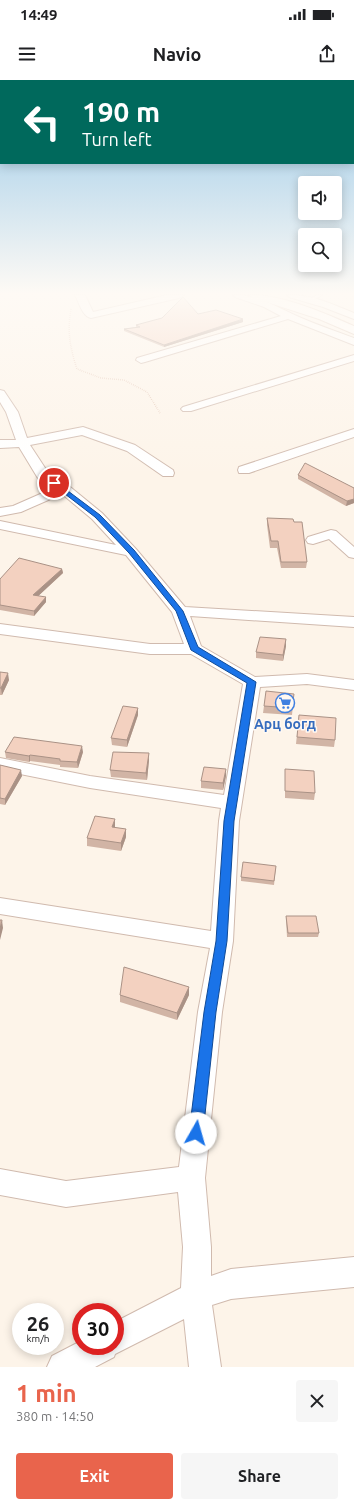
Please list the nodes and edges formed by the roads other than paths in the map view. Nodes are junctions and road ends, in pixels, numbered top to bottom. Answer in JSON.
{"nodes":[{"id":1,"x":158,"y":355,"type":"edge"},
{"id":2,"x":354,"y":358,"type":"edge"},
{"id":3,"x":141,"y":360,"type":"dead end"},
{"id":4,"x":0,"y":395,"type":"edge"},
{"id":5,"x":187,"y":409,"type":"dead end"},
{"id":6,"x":100,"y":428,"type":"dead end"},
{"id":7,"x":83,"y":431,"type":"junction"},
{"id":8,"x":354,"y":433,"type":"edge"},
{"id":9,"x":23,"y":443,"type":"junction"},
{"id":10,"x":0,"y":444,"type":"edge"},
{"id":11,"x":244,"y":470,"type":"dead end"},
{"id":12,"x":168,"y":473,"type":"dead end"},
{"id":13,"x":64,"y":489,"type":"junction"},
{"id":14,"x":0,"y":512,"type":"edge"},
{"id":15,"x":0,"y":525,"type":"edge"},
{"id":16,"x":313,"y":540,"type":"dead end"},
{"id":17,"x":131,"y":552,"type":"junction"},
{"id":18,"x":354,"y":554,"type":"edge"},
{"id":19,"x":180,"y":611,"type":"junction"},
{"id":20,"x":354,"y":622,"type":"edge"},
{"id":21,"x":0,"y":629,"type":"edge"},
{"id":22,"x":194,"y":649,"type":"junction"},
{"id":23,"x":252,"y":682,"type":"junction"},
{"id":24,"x":354,"y":684,"type":"edge"},
{"id":25,"x":0,"y":764,"type":"edge"},
{"id":26,"x":232,"y":803,"type":"junction"},
{"id":27,"x":0,"y":906,"type":"edge"},
{"id":28,"x":222,"y":941,"type":"junction"},
{"id":29,"x":191,"y":1178,"type":"junction"},
{"id":30,"x":0,"y":1182,"type":"edge"},
{"id":31,"x":354,"y":1272,"type":"edge"},
{"id":32,"x":196,"y":1296,"type":"junction"},
{"id":33,"x":124,"y":1334,"type":"edge"},
{"id":34,"x":86,"y":1355,"type":"edge"},
{"id":35,"x":64,"y":1367,"type":"edge"},
{"id":36,"x":205,"y":1367,"type":"edge"}],
"edges":[{"from":1,"to":3,"type":"street"},
{"from":2,"to":5,"type":"street"},
{"from":4,"to":9,"type":"street"},
{"from":6,"to":7,"type":"street"},
{"from":7,"to":9,"type":"street"},
{"from":7,"to":12,"type":"street"},
{"from":8,"to":11,"type":"street"},
{"from":9,"to":10,"type":"street"},
{"from":9,"to":13,"type":"street"},
{"from":13,"to":14,"type":"street"},
{"from":13,"to":17,"type":"street"},
{"from":15,"to":17,"type":"street"},
{"from":16,"to":18,"type":"street"},
{"from":17,"to":19,"type":"street"},
{"from":19,"to":20,"type":"street"},
{"from":19,"to":22,"type":"street"},
{"from":21,"to":22,"type":"street"},
{"from":22,"to":23,"type":"street"},
{"from":23,"to":24,"type":"street"},
{"from":23,"to":26,"type":"street"},
{"from":25,"to":26,"type":"street"},
{"from":26,"to":28,"type":"street"},
{"from":27,"to":28,"type":"street"},
{"from":28,"to":29,"type":"street"},
{"from":29,"to":30,"type":"street"},
{"from":29,"to":32,"type":"street"},
{"from":31,"to":32,"type":"street"},
{"from":32,"to":33,"type":"street"},
{"from":32,"to":36,"type":"street"},
{"from":34,"to":35,"type":"street"}]}
